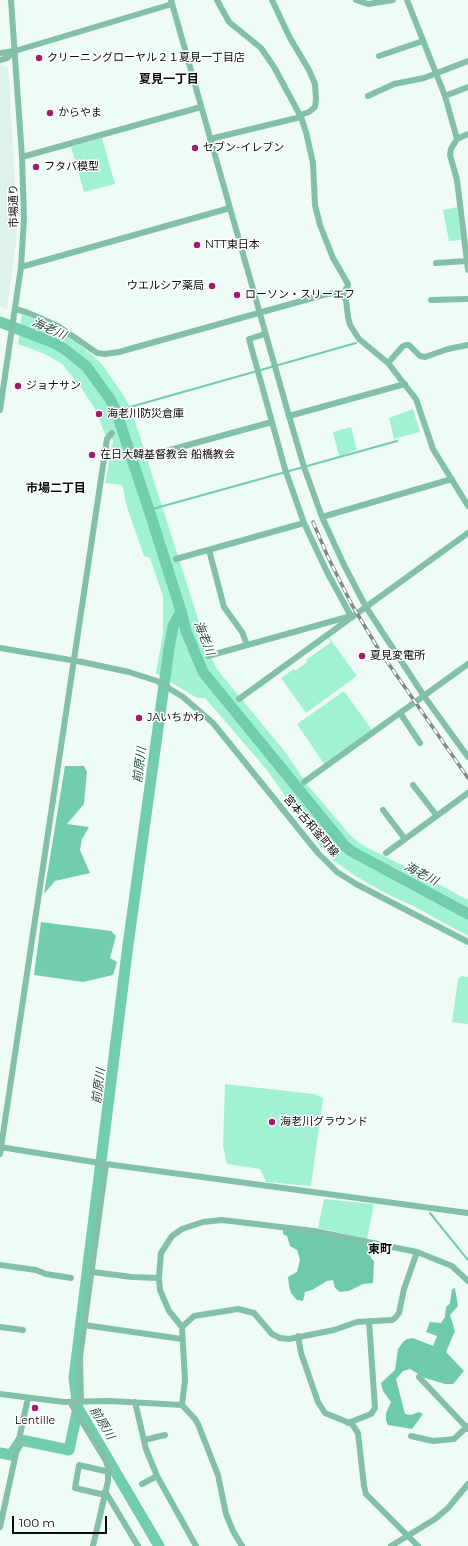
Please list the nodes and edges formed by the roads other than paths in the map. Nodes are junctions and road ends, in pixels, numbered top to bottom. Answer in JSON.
{"nodes":[{"id":1,"x":11,"y":0,"type":"edge"},
{"id":2,"x":217,"y":0,"type":"edge"},
{"id":3,"x":272,"y":0,"type":"edge"},
{"id":4,"x":356,"y":0,"type":"edge"},
{"id":5,"x":393,"y":0,"type":"edge"},
{"id":6,"x":407,"y":0,"type":"edge"},
{"id":7,"x":172,"y":2,"type":"edge"},
{"id":8,"x":423,"y":41,"type":"junction"},
{"id":9,"x":15,"y":51,"type":"junction"},
{"id":10,"x":0,"y":53,"type":"edge"},
{"id":11,"x":379,"y":56,"type":"dead end"},
{"id":12,"x":0,"y":60,"type":"edge"},
{"id":13,"x":468,"y":61,"type":"edge"},
{"id":14,"x":436,"y":74,"type":"junction"},
{"id":15,"x":468,"y":87,"type":"edge"},
{"id":16,"x":368,"y":96,"type":"dead end"},
{"id":17,"x":445,"y":96,"type":"junction"},
{"id":18,"x":201,"y":107,"type":"junction"},
{"id":19,"x":300,"y":116,"type":"junction"},
{"id":20,"x":468,"y":134,"type":"edge"},
{"id":21,"x":457,"y":138,"type":"junction"},
{"id":22,"x":210,"y":139,"type":"junction"},
{"id":23,"x":22,"y":157,"type":"junction"},
{"id":24,"x":230,"y":208,"type":"junction"},
{"id":25,"x":465,"y":222,"type":"edge"},
{"id":26,"x":467,"y":250,"type":"edge"},
{"id":27,"x":466,"y":261,"type":"junction"},
{"id":28,"x":436,"y":263,"type":"dead end"},
{"id":29,"x":21,"y":267,"type":"junction"},
{"id":30,"x":468,"y":270,"type":"edge"},
{"id":31,"x":342,"y":295,"type":"junction"},
{"id":32,"x":468,"y":299,"type":"edge"},
{"id":33,"x":431,"y":300,"type":"dead end"},
{"id":34,"x":15,"y":309,"type":"junction"},
{"id":35,"x":259,"y":313,"type":"junction"},
{"id":36,"x":265,"y":334,"type":"junction"},
{"id":37,"x":468,"y":345,"type":"edge"},
{"id":38,"x":388,"y":363,"type":"junction"},
{"id":39,"x":405,"y":384,"type":"junction"},
{"id":40,"x":0,"y":410,"type":"edge"},
{"id":41,"x":289,"y":416,"type":"junction"},
{"id":42,"x":272,"y":422,"type":"junction"},
{"id":43,"x":112,"y":433,"type":"dead end"},
{"id":44,"x":144,"y":457,"type":"dead end"},
{"id":45,"x":452,"y":479,"type":"junction"},
{"id":46,"x":468,"y":506,"type":"edge"},
{"id":47,"x":322,"y":517,"type":"junction"},
{"id":48,"x":304,"y":523,"type":"junction"},
{"id":49,"x":468,"y":533,"type":"edge"},
{"id":50,"x":210,"y":550,"type":"junction"},
{"id":51,"x":176,"y":559,"type":"dead end"},
{"id":52,"x":366,"y":607,"type":"junction"},
{"id":53,"x":351,"y":616,"type":"junction"},
{"id":54,"x":247,"y":645,"type":"junction"},
{"id":55,"x":0,"y":648,"type":"edge"},
{"id":56,"x":208,"y":656,"type":"dead end"},
{"id":57,"x":73,"y":660,"type":"junction"},
{"id":58,"x":468,"y":664,"type":"edge"},
{"id":59,"x":424,"y":696,"type":"junction"},
{"id":60,"x":239,"y":699,"type":"dead end"},
{"id":61,"x":400,"y":713,"type":"junction"},
{"id":62,"x":420,"y":743,"type":"dead end"},
{"id":63,"x":468,"y":757,"type":"edge"},
{"id":64,"x":304,"y":782,"type":"dead end"},
{"id":65,"x":414,"y":785,"type":"dead end"},
{"id":66,"x":468,"y":793,"type":"edge"},
{"id":67,"x":383,"y":810,"type":"dead end"},
{"id":68,"x":437,"y":816,"type":"junction"},
{"id":69,"x":405,"y":839,"type":"junction"},
{"id":70,"x":386,"y":853,"type":"dead end"},
{"id":71,"x":468,"y":942,"type":"edge"},
{"id":72,"x":0,"y":1150,"type":"edge"},
{"id":73,"x":105,"y":1164,"type":"junction"},
{"id":74,"x":468,"y":1214,"type":"edge"},
{"id":75,"x":417,"y":1252,"type":"junction"},
{"id":76,"x":0,"y":1265,"type":"edge"},
{"id":77,"x":93,"y":1272,"type":"junction"},
{"id":78,"x":71,"y":1278,"type":"dead end"},
{"id":79,"x":159,"y":1278,"type":"junction"},
{"id":80,"x":468,"y":1281,"type":"edge"},
{"id":81,"x":369,"y":1321,"type":"junction"},
{"id":82,"x":84,"y":1325,"type":"junction"},
{"id":83,"x":0,"y":1327,"type":"edge"},
{"id":84,"x":182,"y":1327,"type":"junction"},
{"id":85,"x":23,"y":1330,"type":"dead end"},
{"id":86,"x":298,"y":1336,"type":"junction"},
{"id":87,"x":182,"y":1339,"type":"junction"},
{"id":88,"x":419,"y":1377,"type":"dead end"},
{"id":89,"x":0,"y":1394,"type":"edge"},
{"id":90,"x":28,"y":1398,"type":"junction"},
{"id":91,"x":76,"y":1402,"type":"junction"},
{"id":92,"x":135,"y":1402,"type":"junction"},
{"id":93,"x":182,"y":1405,"type":"junction"},
{"id":94,"x":348,"y":1423,"type":"junction"},
{"id":95,"x":468,"y":1428,"type":"edge"},
{"id":96,"x":165,"y":1435,"type":"dead end"},
{"id":97,"x":411,"y":1436,"type":"dead end"},
{"id":98,"x":144,"y":1440,"type":"junction"},
{"id":99,"x":109,"y":1472,"type":"junction"},
{"id":100,"x":157,"y":1476,"type":"junction"},
{"id":101,"x":142,"y":1484,"type":"dead end"},
{"id":102,"x":468,"y":1484,"type":"edge"},
{"id":103,"x":105,"y":1493,"type":"junction"},
{"id":104,"x":0,"y":1527,"type":"edge"},
{"id":105,"x":409,"y":1535,"type":"junction"},
{"id":106,"x":93,"y":1546,"type":"edge"},
{"id":107,"x":138,"y":1546,"type":"edge"},
{"id":108,"x":196,"y":1546,"type":"edge"},
{"id":109,"x":242,"y":1546,"type":"edge"},
{"id":110,"x":391,"y":1546,"type":"edge"},
{"id":111,"x":418,"y":1546,"type":"edge"}],
"edges":[{"from":1,"to":9,"type":"street","name":"市場通り"},
{"from":2,"to":19,"type":"street"},
{"from":3,"to":19,"type":"street"},
{"from":4,"to":5,"type":"street"},
{"from":6,"to":8,"type":"street"},
{"from":7,"to":9,"type":"street"},
{"from":7,"to":18,"type":"street"},
{"from":8,"to":11,"type":"street"},
{"from":8,"to":14,"type":"street"},
{"from":9,"to":10,"type":"street"},
{"from":9,"to":12,"type":"street"},
{"from":9,"to":23,"type":"street","name":"市場通り"},
{"from":13,"to":14,"type":"street"},
{"from":14,"to":16,"type":"street"},
{"from":14,"to":17,"type":"street"},
{"from":15,"to":17,"type":"street"},
{"from":17,"to":21,"type":"street"},
{"from":18,"to":22,"type":"street"},
{"from":18,"to":23,"type":"street"},
{"from":19,"to":22,"type":"street"},
{"from":19,"to":31,"type":"street"},
{"from":20,"to":21,"type":"street"},
{"from":21,"to":25,"type":"street"},
{"from":22,"to":24,"type":"street"},
{"from":23,"to":29,"type":"street","name":"市場通り"},
{"from":24,"to":29,"type":"street"},
{"from":24,"to":35,"type":"street"},
{"from":25,"to":26,"type":"street"},
{"from":26,"to":27,"type":"street"},
{"from":27,"to":28,"type":"street"},
{"from":27,"to":30,"type":"street"},
{"from":29,"to":34,"type":"street","name":"市場通り"},
{"from":31,"to":35,"type":"street"},
{"from":31,"to":38,"type":"street"},
{"from":32,"to":33,"type":"street"},
{"from":34,"to":35,"type":"street"},
{"from":34,"to":40,"type":"street","name":"市場通り"},
{"from":35,"to":36,"type":"street"},
{"from":36,"to":41,"type":"street"},
{"from":36,"to":42,"type":"street"},
{"from":37,"to":38,"type":"street"},
{"from":38,"to":39,"type":"street"},
{"from":39,"to":41,"type":"street"},
{"from":39,"to":45,"type":"street"},
{"from":41,"to":47,"type":"street"},
{"from":42,"to":44,"type":"street"},
{"from":42,"to":48,"type":"street"},
{"from":43,"to":57,"type":"street"},
{"from":45,"to":46,"type":"street"},
{"from":45,"to":47,"type":"street"},
{"from":47,"to":52,"type":"street"},
{"from":48,"to":50,"type":"street"},
{"from":48,"to":53,"type":"street"},
{"from":49,"to":52,"type":"street"},
{"from":50,"to":51,"type":"street"},
{"from":50,"to":54,"type":"street"},
{"from":52,"to":53,"type":"street"},
{"from":52,"to":59,"type":"street"},
{"from":53,"to":54,"type":"street"},
{"from":53,"to":60,"type":"street"},
{"from":54,"to":56,"type":"street"},
{"from":55,"to":57,"type":"street"},
{"from":57,"to":71,"type":"street","name":"宮本古和釜町線"},
{"from":57,"to":72,"type":"street"},
{"from":58,"to":59,"type":"street"},
{"from":59,"to":61,"type":"street"},
{"from":59,"to":63,"type":"street"},
{"from":61,"to":62,"type":"street"},
{"from":61,"to":64,"type":"street"},
{"from":65,"to":68,"type":"street"},
{"from":66,"to":68,"type":"street"},
{"from":67,"to":69,"type":"street"},
{"from":68,"to":69,"type":"street"},
{"from":69,"to":70,"type":"street"},
{"from":72,"to":73,"type":"street"},
{"from":73,"to":74,"type":"street"},
{"from":73,"to":77,"type":"street"},
{"from":75,"to":79,"type":"street"},
{"from":75,"to":80,"type":"street"},
{"from":75,"to":81,"type":"street"},
{"from":76,"to":78,"type":"street"},
{"from":77,"to":79,"type":"street"},
{"from":77,"to":82,"type":"street"},
{"from":79,"to":84,"type":"street"},
{"from":81,"to":86,"type":"street"},
{"from":81,"to":94,"type":"street"},
{"from":82,"to":87,"type":"street"},
{"from":82,"to":91,"type":"street"},
{"from":83,"to":85,"type":"street"},
{"from":84,"to":86,"type":"street"},
{"from":84,"to":87,"type":"street"},
{"from":86,"to":94,"type":"street"},
{"from":87,"to":93,"type":"street"},
{"from":88,"to":95,"type":"street"},
{"from":89,"to":90,"type":"street"},
{"from":90,"to":91,"type":"street"},
{"from":90,"to":104,"type":"street"},
{"from":91,"to":92,"type":"street"},
{"from":91,"to":99,"type":"street"},
{"from":92,"to":93,"type":"street"},
{"from":92,"to":98,"type":"street"},
{"from":93,"to":109,"type":"street"},
{"from":94,"to":105,"type":"street"},
{"from":95,"to":97,"type":"street"},
{"from":96,"to":98,"type":"street"},
{"from":98,"to":100,"type":"street"},
{"from":99,"to":103,"type":"street"},
{"from":99,"to":103,"type":"street"},
{"from":100,"to":101,"type":"street"},
{"from":100,"to":108,"type":"street"},
{"from":102,"to":105,"type":"street"},
{"from":103,"to":106,"type":"street"},
{"from":103,"to":107,"type":"street"},
{"from":105,"to":110,"type":"street"},
{"from":105,"to":111,"type":"street"}]}
